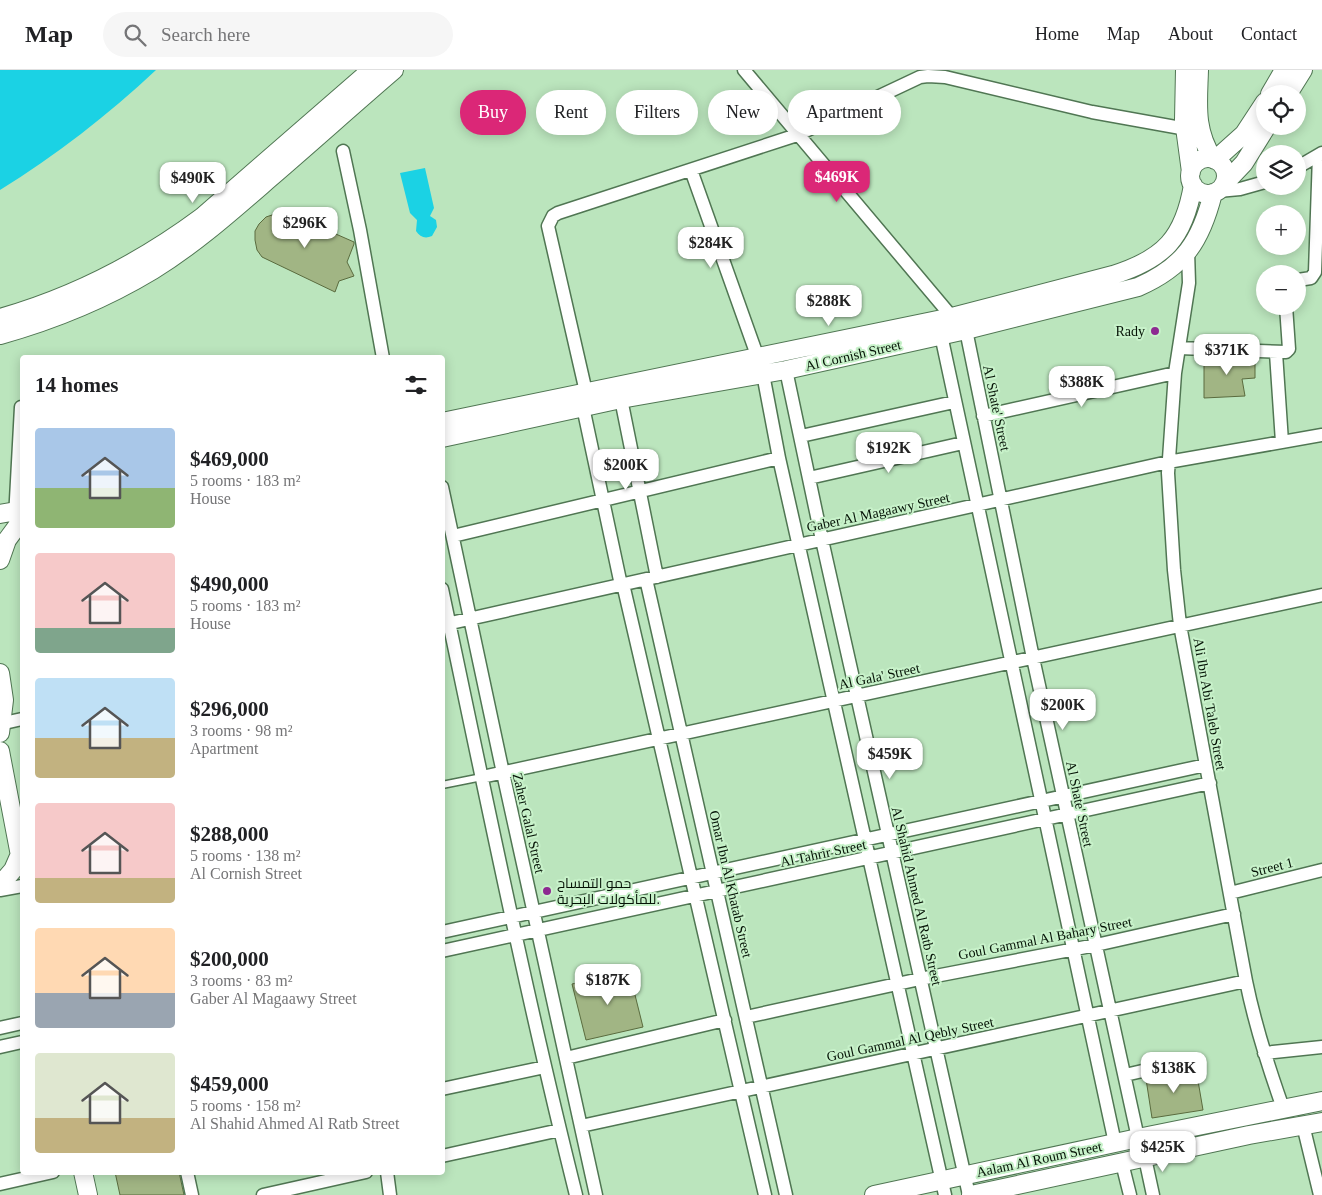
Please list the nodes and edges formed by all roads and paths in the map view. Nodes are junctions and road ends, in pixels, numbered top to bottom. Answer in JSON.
{"nodes":[{"id":1,"x":371,"y":70,"type":"edge"},
{"id":2,"x":394,"y":70,"type":"edge"},
{"id":3,"x":744,"y":70,"type":"edge"},
{"id":4,"x":1185,"y":70,"type":"edge"},
{"id":5,"x":1199,"y":70,"type":"edge"},
{"id":6,"x":1284,"y":70,"type":"edge"},
{"id":7,"x":1302,"y":70,"type":"edge"},
{"id":8,"x":1275,"y":85,"type":"edge"},
{"id":9,"x":1293,"y":85,"type":"edge"},
{"id":10,"x":892,"y":90,"type":"edge"},
{"id":11,"x":1256,"y":116,"type":"edge"},
{"id":12,"x":788,"y":124,"type":"edge"},
{"id":13,"x":797,"y":135,"type":"joint"},
{"id":14,"x":1261,"y":135,"type":"edge"},
{"id":15,"x":1194,"y":137,"type":"junction"},
{"id":16,"x":343,"y":151,"type":"dead end"},
{"id":17,"x":1320,"y":154,"type":"edge"},
{"id":18,"x":1214,"y":159,"type":"junction"},
{"id":19,"x":1306,"y":162,"type":"edge"},
{"id":20,"x":691,"y":170,"type":"junction"},
{"id":21,"x":1192,"y":178,"type":"junction"},
{"id":22,"x":1256,"y":185,"type":"edge"},
{"id":23,"x":1219,"y":189,"type":"junction"},
{"id":24,"x":1179,"y":231,"type":"junction"},
{"id":25,"x":1152,"y":257,"type":"junction"},
{"id":26,"x":1183,"y":257,"type":"junction"},
{"id":27,"x":1306,"y":279,"type":"edge"},
{"id":28,"x":1152,"y":280,"type":"junction"},
{"id":29,"x":1286,"y":315,"type":"edge"},
{"id":30,"x":952,"y":317,"type":"junction"},
{"id":31,"x":0,"y":318,"type":"edge"},
{"id":32,"x":966,"y":330,"type":"junction"},
{"id":33,"x":0,"y":335,"type":"edge"},
{"id":34,"x":941,"y":335,"type":"junction"},
{"id":35,"x":1179,"y":348,"type":"junction"},
{"id":36,"x":1276,"y":353,"type":"junction"},
{"id":37,"x":382,"y":355,"type":"edge"},
{"id":38,"x":760,"y":366,"type":"junction"},
{"id":39,"x":786,"y":370,"type":"junction"},
{"id":40,"x":1175,"y":373,"type":"junction"},
{"id":41,"x":622,"y":399,"type":"junction"},
{"id":42,"x":585,"y":400,"type":"junction"},
{"id":43,"x":954,"y":402,"type":"junction"},
{"id":44,"x":983,"y":416,"type":"junction"},
{"id":45,"x":20,"y":421,"type":"edge"},
{"id":46,"x":445,"y":422,"type":"edge"},
{"id":47,"x":1322,"y":435,"type":"edge"},
{"id":48,"x":801,"y":436,"type":"junction"},
{"id":49,"x":445,"y":437,"type":"edge"},
{"id":50,"x":1282,"y":442,"type":"junction"},
{"id":51,"x":963,"y":443,"type":"junction"},
{"id":52,"x":779,"y":458,"type":"junction"},
{"id":53,"x":1168,"y":462,"type":"junction"},
{"id":54,"x":810,"y":478,"type":"junction"},
{"id":55,"x":640,"y":491,"type":"junction"},
{"id":56,"x":445,"y":500,"type":"edge"},
{"id":57,"x":603,"y":500,"type":"junction"},
{"id":58,"x":1000,"y":501,"type":"junction"},
{"id":59,"x":977,"y":506,"type":"junction"},
{"id":60,"x":13,"y":520,"type":"edge"},
{"id":61,"x":453,"y":536,"type":"junction"},
{"id":62,"x":822,"y":540,"type":"junction"},
{"id":63,"x":799,"y":546,"type":"junction"},
{"id":64,"x":0,"y":560,"type":"edge"},
{"id":65,"x":652,"y":578,"type":"junction"},
{"id":66,"x":622,"y":584,"type":"junction"},
{"id":67,"x":1322,"y":595,"type":"edge"},
{"id":68,"x":470,"y":618,"type":"junction"},
{"id":69,"x":446,"y":624,"type":"edge"},
{"id":70,"x":1180,"y":625,"type":"junction"},
{"id":71,"x":1033,"y":658,"type":"junction"},
{"id":72,"x":1010,"y":663,"type":"junction"},
{"id":73,"x":0,"y":673,"type":"edge"},
{"id":74,"x":857,"y":696,"type":"junction"},
{"id":75,"x":834,"y":702,"type":"junction"},
{"id":76,"x":20,"y":720,"type":"edge"},
{"id":77,"x":0,"y":727,"type":"edge"},
{"id":78,"x":681,"y":735,"type":"junction"},
{"id":79,"x":659,"y":739,"type":"junction"},
{"id":80,"x":0,"y":750,"type":"edge"},
{"id":81,"x":1206,"y":765,"type":"junction"},
{"id":82,"x":502,"y":772,"type":"junction"},
{"id":83,"x":482,"y":777,"type":"junction"},
{"id":84,"x":445,"y":783,"type":"edge"},
{"id":85,"x":1210,"y":783,"type":"junction"},
{"id":86,"x":1063,"y":796,"type":"junction"},
{"id":87,"x":1041,"y":801,"type":"junction"},
{"id":88,"x":1067,"y":814,"type":"junction"},
{"id":89,"x":1045,"y":819,"type":"junction"},
{"id":90,"x":888,"y":835,"type":"junction"},
{"id":91,"x":865,"y":840,"type":"junction"},
{"id":92,"x":892,"y":853,"type":"junction"},
{"id":93,"x":20,"y":855,"type":"edge"},
{"id":94,"x":869,"y":858,"type":"junction"},
{"id":95,"x":20,"y":861,"type":"edge"},
{"id":96,"x":1322,"y":870,"type":"edge"},
{"id":97,"x":713,"y":873,"type":"junction"},
{"id":98,"x":692,"y":878,"type":"junction"},
{"id":99,"x":0,"y":885,"type":"edge"},
{"id":100,"x":20,"y":886,"type":"edge"},
{"id":101,"x":0,"y":890,"type":"edge"},
{"id":102,"x":717,"y":891,"type":"junction"},
{"id":103,"x":1230,"y":893,"type":"junction"},
{"id":104,"x":696,"y":896,"type":"junction"},
{"id":105,"x":534,"y":913,"type":"junction"},
{"id":106,"x":1234,"y":914,"type":"junction"},
{"id":107,"x":512,"y":917,"type":"junction"},
{"id":108,"x":538,"y":930,"type":"junction"},
{"id":109,"x":445,"y":931,"type":"edge"},
{"id":110,"x":516,"y":935,"type":"junction"},
{"id":111,"x":1096,"y":945,"type":"junction"},
{"id":112,"x":1073,"y":949,"type":"junction"},
{"id":113,"x":445,"y":950,"type":"edge"},
{"id":114,"x":920,"y":978,"type":"junction"},
{"id":115,"x":1246,"y":981,"type":"junction"},
{"id":116,"x":897,"y":984,"type":"junction"},
{"id":117,"x":1110,"y":1010,"type":"junction"},
{"id":118,"x":1087,"y":1015,"type":"junction"},
{"id":119,"x":746,"y":1017,"type":"junction"},
{"id":120,"x":725,"y":1020,"type":"junction"},
{"id":121,"x":20,"y":1024,"type":"edge"},
{"id":122,"x":0,"y":1028,"type":"edge"},
{"id":123,"x":20,"y":1042,"type":"edge"},
{"id":124,"x":0,"y":1047,"type":"edge"},
{"id":125,"x":1322,"y":1047,"type":"edge"},
{"id":126,"x":936,"y":1048,"type":"junction"},
{"id":127,"x":913,"y":1054,"type":"junction"},
{"id":128,"x":1264,"y":1054,"type":"junction"},
{"id":129,"x":566,"y":1058,"type":"junction"},
{"id":130,"x":1186,"y":1061,"type":"dead end"},
{"id":131,"x":545,"y":1067,"type":"junction"},
{"id":132,"x":1124,"y":1075,"type":"junction"},
{"id":133,"x":762,"y":1086,"type":"junction"},
{"id":134,"x":445,"y":1088,"type":"edge"},
{"id":135,"x":741,"y":1091,"type":"junction"},
{"id":136,"x":1322,"y":1101,"type":"edge"},
{"id":137,"x":1279,"y":1109,"type":"junction"},
{"id":138,"x":1244,"y":1116,"type":"junction"},
{"id":139,"x":1322,"y":1122,"type":"edge"},
{"id":140,"x":1303,"y":1125,"type":"junction"},
{"id":141,"x":581,"y":1126,"type":"junction"},
{"id":142,"x":1279,"y":1129,"type":"junction"},
{"id":143,"x":560,"y":1130,"type":"junction"},
{"id":144,"x":1249,"y":1136,"type":"junction"},
{"id":145,"x":1138,"y":1138,"type":"junction"},
{"id":146,"x":1115,"y":1143,"type":"junction"},
{"id":147,"x":445,"y":1155,"type":"edge"},
{"id":148,"x":1145,"y":1158,"type":"junction"},
{"id":149,"x":1122,"y":1162,"type":"junction"},
{"id":150,"x":40,"y":1175,"type":"edge"},
{"id":151,"x":84,"y":1175,"type":"edge"},
{"id":152,"x":188,"y":1175,"type":"edge"},
{"id":153,"x":353,"y":1175,"type":"edge"},
{"id":154,"x":387,"y":1175,"type":"edge"},
{"id":155,"x":964,"y":1175,"type":"junction"},
{"id":156,"x":0,"y":1184,"type":"edge"},
{"id":157,"x":943,"y":1188,"type":"edge"},
{"id":158,"x":88,"y":1195,"type":"edge"},
{"id":159,"x":192,"y":1195,"type":"edge"},
{"id":160,"x":263,"y":1195,"type":"edge"},
{"id":161,"x":390,"y":1195,"type":"edge"},
{"id":162,"x":576,"y":1195,"type":"edge"},
{"id":163,"x":596,"y":1195,"type":"edge"},
{"id":164,"x":765,"y":1195,"type":"edge"},
{"id":165,"x":786,"y":1195,"type":"edge"},
{"id":166,"x":874,"y":1195,"type":"edge"},
{"id":167,"x":970,"y":1195,"type":"edge"},
{"id":168,"x":1130,"y":1195,"type":"edge"},
{"id":169,"x":1153,"y":1195,"type":"edge"},
{"id":170,"x":1320,"y":1195,"type":"edge"}],
"edges":[{"from":1,"to":31,"type":"street"},
{"from":2,"to":33,"type":"street"},
{"from":3,"to":12,"type":"street"},
{"from":4,"to":15,"type":"street"},
{"from":5,"to":15,"type":"street"},
{"from":6,"to":8,"type":"street"},
{"from":7,"to":9,"type":"street"},
{"from":10,"to":15,"type":"street"},
{"from":11,"to":18,"type":"street"},
{"from":13,"to":20,"type":"street"},
{"from":13,"to":30,"type":"street"},
{"from":14,"to":23,"type":"street","name":"Al Cornish Street"},
{"from":15,"to":18,"type":"street"},
{"from":15,"to":21,"type":"street"},
{"from":16,"to":37,"type":"street"},
{"from":17,"to":19,"type":"street"},
{"from":17,"to":27,"type":"street"},
{"from":18,"to":21,"type":"street"},
{"from":18,"to":23,"type":"street"},
{"from":20,"to":38,"type":"street"},
{"from":20,"to":42,"type":"street"},
{"from":21,"to":23,"type":"street"},
{"from":21,"to":24,"type":"street","name":"Al Cornish Street"},
{"from":22,"to":23,"type":"street"},
{"from":23,"to":26,"type":"street","name":"Al Cornish Street"},
{"from":24,"to":25,"type":"street","name":"Al Cornish Street"},
{"from":24,"to":26,"type":"street","name":"Ali Ibn Abi Taleb Street"},
{"from":25,"to":26,"type":"street"},
{"from":25,"to":28,"type":"street"},
{"from":25,"to":30,"type":"street","name":"Al Cornish Street"},
{"from":26,"to":28,"type":"street","name":"Al Cornish Street"},
{"from":26,"to":35,"type":"street","name":"Ali Ibn Abi Taleb Street"},
{"from":28,"to":32,"type":"street","name":"Al Cornish Street"},
{"from":29,"to":36,"type":"street"},
{"from":30,"to":38,"type":"street","name":"Al Cornish Street"},
{"from":32,"to":34,"type":"street","name":"Al Cornish Street"},
{"from":32,"to":44,"type":"street","name":"Al Shate' Street"},
{"from":34,"to":39,"type":"street","name":"Al Cornish Street"},
{"from":34,"to":43,"type":"street"},
{"from":35,"to":36,"type":"street"},
{"from":35,"to":40,"type":"street","name":"Ali Ibn Abi Taleb Street"},
{"from":36,"to":50,"type":"street"},
{"from":38,"to":39,"type":"street","name":"Al Cornish Street"},
{"from":38,"to":41,"type":"street","name":"Al Cornish Street"},
{"from":38,"to":42,"type":"street","name":"Al Cornish Street"},
{"from":38,"to":52,"type":"street"},
{"from":39,"to":48,"type":"street","name":"Al Shahid Ahmed Al Ratb Street"},
{"from":40,"to":44,"type":"street"},
{"from":40,"to":53,"type":"street","name":"Ali Ibn Abi Taleb Street"},
{"from":41,"to":42,"type":"street","name":"Al Cornish Street"},
{"from":41,"to":55,"type":"street","name":"Omar Ibn Al Khatab Street"},
{"from":42,"to":46,"type":"street","name":"Al Cornish Street"},
{"from":42,"to":49,"type":"street","name":"Al Cornish Street"},
{"from":42,"to":57,"type":"street"},
{"from":43,"to":48,"type":"street"},
{"from":43,"to":51,"type":"street"},
{"from":44,"to":58,"type":"street","name":"Al Shate' Street"},
{"from":45,"to":60,"type":"street"},
{"from":47,"to":50,"type":"street","name":"Gaber Al Magaawy Street"},
{"from":48,"to":54,"type":"street","name":"Al Shahid Ahmed Al Ratb Street"},
{"from":50,"to":53,"type":"street","name":"Gaber Al Magaawy Street"},
{"from":51,"to":54,"type":"street"},
{"from":51,"to":59,"type":"street"},
{"from":52,"to":55,"type":"street"},
{"from":52,"to":63,"type":"street"},
{"from":53,"to":58,"type":"street","name":"Gaber Al Magaawy Street"},
{"from":53,"to":70,"type":"street","name":"Ali Ibn Abi Taleb Street"},
{"from":54,"to":62,"type":"street","name":"Al Shahid Ahmed Al Ratb Street"},
{"from":55,"to":57,"type":"street"},
{"from":55,"to":65,"type":"street","name":"Omar Ibn Al Khatab Street"},
{"from":56,"to":61,"type":"street","name":"Zaher Galal Street"},
{"from":57,"to":61,"type":"street"},
{"from":57,"to":66,"type":"street"},
{"from":58,"to":59,"type":"street","name":"Gaber Al Magaawy Street"},
{"from":58,"to":71,"type":"street","name":"Al Shate' Street"},
{"from":59,"to":62,"type":"street","name":"Gaber Al Magaawy Street"},
{"from":59,"to":72,"type":"street"},
{"from":60,"to":64,"type":"street"},
{"from":61,"to":68,"type":"street","name":"Zaher Galal Street"},
{"from":62,"to":63,"type":"street","name":"Gaber Al Magaawy Street"},
{"from":62,"to":74,"type":"street","name":"Al Shahid Ahmed Al Ratb Street"},
{"from":63,"to":65,"type":"street","name":"Gaber Al Magaawy Street"},
{"from":63,"to":75,"type":"street"},
{"from":65,"to":66,"type":"street","name":"Gaber Al Magaawy Street"},
{"from":65,"to":78,"type":"street","name":"Omar Ibn Al Khatab Street"},
{"from":66,"to":68,"type":"street","name":"Gaber Al Magaawy Street"},
{"from":66,"to":79,"type":"street"},
{"from":67,"to":70,"type":"street","name":"Al Gala' Street"},
{"from":68,"to":69,"type":"street","name":"Gaber Al Magaawy Street"},
{"from":68,"to":82,"type":"street","name":"Zaher Galal Street"},
{"from":69,"to":83,"type":"street"},
{"from":70,"to":71,"type":"street","name":"Al Gala' Street"},
{"from":70,"to":81,"type":"street","name":"Ali Ibn Abi Taleb Street"},
{"from":71,"to":72,"type":"street","name":"Al Gala' Street"},
{"from":71,"to":86,"type":"street","name":"Al Shate' Street"},
{"from":72,"to":74,"type":"street","name":"Al Gala' Street"},
{"from":72,"to":87,"type":"street"},
{"from":73,"to":77,"type":"street"},
{"from":74,"to":75,"type":"street","name":"Al Gala' Street"},
{"from":74,"to":90,"type":"street","name":"Al Shahid Ahmed Al Ratb Street"},
{"from":75,"to":78,"type":"street","name":"Al Gala' Street"},
{"from":75,"to":91,"type":"street"},
{"from":76,"to":77,"type":"street"},
{"from":78,"to":79,"type":"street","name":"Al Gala' Street"},
{"from":78,"to":97,"type":"street","name":"Omar Ibn Al Khatab Street"},
{"from":79,"to":82,"type":"street","name":"Al Gala' Street"},
{"from":79,"to":98,"type":"street"},
{"from":80,"to":93,"type":"street"},
{"from":81,"to":85,"type":"street","name":"Ali Ibn Abi Taleb Street"},
{"from":81,"to":86,"type":"street","name":"Al Tahrir Street"},
{"from":82,"to":83,"type":"street","name":"Al Gala' Street"},
{"from":82,"to":105,"type":"street","name":"Zaher Galal Street"},
{"from":83,"to":84,"type":"lane","name":"Al Gala' Street"},
{"from":83,"to":107,"type":"street"},
{"from":85,"to":88,"type":"street","name":"Al Tahrir Street"},
{"from":85,"to":103,"type":"street","name":"Ali Ibn Abi Taleb Street"},
{"from":86,"to":87,"type":"street","name":"Al Tahrir Street"},
{"from":86,"to":88,"type":"street","name":"Al Shate' Street"},
{"from":87,"to":89,"type":"street"},
{"from":87,"to":90,"type":"street","name":"Al Tahrir Street"},
{"from":88,"to":89,"type":"street","name":"Al Tahrir Street"},
{"from":88,"to":111,"type":"street","name":"Al Shate' Street"},
{"from":89,"to":92,"type":"street","name":"Al Tahrir Street"},
{"from":89,"to":112,"type":"street"},
{"from":90,"to":91,"type":"street","name":"Al Tahrir Street"},
{"from":90,"to":92,"type":"street","name":"Al Shahid Ahmed Al Ratb Street"},
{"from":91,"to":94,"type":"street"},
{"from":91,"to":97,"type":"street","name":"Al Tahrir Street"},
{"from":92,"to":94,"type":"street","name":"Al Tahrir Street"},
{"from":92,"to":114,"type":"street","name":"Al Shahid Ahmed Al Ratb Street"},
{"from":94,"to":102,"type":"street","name":"Al Tahrir Street"},
{"from":94,"to":116,"type":"street"},
{"from":95,"to":99,"type":"street"},
{"from":96,"to":103,"type":"street","name":"Street 1"},
{"from":97,"to":98,"type":"street","name":"Al Tahrir Street"},
{"from":97,"to":102,"type":"street","name":"Omar Ibn Al Khatab Street"},
{"from":98,"to":104,"type":"street"},
{"from":98,"to":105,"type":"street","name":"Al Tahrir Street"},
{"from":100,"to":101,"type":"street"},
{"from":102,"to":104,"type":"street","name":"Al Tahrir Street"},
{"from":102,"to":119,"type":"street","name":"Omar Ibn Al Khatab Street"},
{"from":103,"to":106,"type":"street","name":"Ali Ibn Abi Taleb Street"},
{"from":104,"to":108,"type":"street","name":"Al Tahrir Street"},
{"from":104,"to":120,"type":"street"},
{"from":105,"to":107,"type":"street","name":"Al Tahrir Street"},
{"from":105,"to":108,"type":"street","name":"Zaher Galal Street"},
{"from":106,"to":111,"type":"street","name":"Goul Gammal Al Bahary Street"},
{"from":106,"to":115,"type":"street","name":"Ali Ibn Abi Taleb Street"},
{"from":107,"to":109,"type":"street","name":"Al Tahrir Street"},
{"from":107,"to":110,"type":"street"},
{"from":108,"to":110,"type":"street","name":"Al Tahrir Street"},
{"from":108,"to":129,"type":"street","name":"Zaher Galal Street"},
{"from":110,"to":113,"type":"street","name":"Al Tahrir Street"},
{"from":110,"to":131,"type":"street"},
{"from":111,"to":112,"type":"street","name":"Goul Gammal Al Bahary Street"},
{"from":111,"to":117,"type":"street","name":"Al Shate' Street"},
{"from":112,"to":114,"type":"street","name":"Goul Gammal Al Bahary Street"},
{"from":112,"to":118,"type":"street"},
{"from":114,"to":116,"type":"street","name":"Goul Gammal Al Bahary Street"},
{"from":114,"to":126,"type":"street","name":"Al Shahid Ahmed Al Ratb Street"},
{"from":115,"to":117,"type":"street","name":"Goul Gammal Al Qebly Street"},
{"from":115,"to":128,"type":"street","name":"Ali Ibn Abi Taleb Street"},
{"from":116,"to":119,"type":"street","name":"Goul Gammal Al Bahary Street"},
{"from":116,"to":127,"type":"street"},
{"from":117,"to":118,"type":"street","name":"Goul Gammal Al Qebly Street"},
{"from":117,"to":132,"type":"street","name":"Al Shate' Street"},
{"from":118,"to":126,"type":"street","name":"Goul Gammal Al Qebly Street"},
{"from":118,"to":146,"type":"street"},
{"from":119,"to":133,"type":"street","name":"Omar Ibn Al Khatab Street"},
{"from":120,"to":129,"type":"street"},
{"from":120,"to":135,"type":"street"},
{"from":121,"to":122,"type":"street"},
{"from":123,"to":124,"type":"street"},
{"from":125,"to":128,"type":"street"},
{"from":126,"to":127,"type":"street","name":"Goul Gammal Al Qebly Street"},
{"from":126,"to":155,"type":"street","name":"Al Shahid Ahmed Al Ratb Street"},
{"from":127,"to":133,"type":"street","name":"Goul Gammal Al Qebly Street"},
{"from":127,"to":157,"type":"street"},
{"from":128,"to":137,"type":"street","name":"Ali Ibn Abi Taleb Street"},
{"from":129,"to":141,"type":"street","name":"Zaher Galal Street"},
{"from":130,"to":132,"type":"street"},
{"from":131,"to":134,"type":"street"},
{"from":131,"to":143,"type":"street"},
{"from":132,"to":145,"type":"street","name":"Al Shate' Street"},
{"from":133,"to":135,"type":"street","name":"Goul Gammal Al Qebly Street"},
{"from":133,"to":165,"type":"street","name":"Omar Ibn Al Khatab Street"},
{"from":135,"to":141,"type":"street","name":"Goul Gammal Al Qebly Street"},
{"from":135,"to":164,"type":"street"},
{"from":136,"to":137,"type":"street","name":"Aalam Al Roum Street"},
{"from":137,"to":138,"type":"street","name":"Aalam Al Roum Street"},
{"from":137,"to":142,"type":"street"},
{"from":138,"to":144,"type":"street"},
{"from":138,"to":145,"type":"street","name":"Aalam Al Roum Street"},
{"from":139,"to":140,"type":"street","name":"Aalam Al Roum Street"},
{"from":140,"to":142,"type":"street","name":"Aalam Al Roum Street"},
{"from":140,"to":170,"type":"street"},
{"from":141,"to":163,"type":"street","name":"Zaher Galal Street"},
{"from":142,"to":144,"type":"street","name":"Aalam Al Roum Street"},
{"from":143,"to":147,"type":"street"},
{"from":143,"to":162,"type":"street"},
{"from":144,"to":148,"type":"street","name":"Aalam Al Roum Street"},
{"from":145,"to":146,"type":"street","name":"Aalam Al Roum Street"},
{"from":146,"to":155,"type":"street","name":"Aalam Al Roum Street"},
{"from":148,"to":149,"type":"street","name":"Aalam Al Roum Street"},
{"from":148,"to":169,"type":"street"},
{"from":149,"to":167,"type":"street","name":"Aalam Al Roum Street"},
{"from":149,"to":168,"type":"street"},
{"from":150,"to":156,"type":"street"},
{"from":151,"to":158,"type":"street"},
{"from":152,"to":159,"type":"street"},
{"from":153,"to":160,"type":"street"},
{"from":154,"to":161,"type":"street"},
{"from":155,"to":157,"type":"street","name":"Aalam Al Roum Street"},
{"from":155,"to":167,"type":"street","name":"Al Shahid Ahmed Al Ratb Street"},
{"from":157,"to":166,"type":"street","name":"Aalam Al Roum Street"}]}
